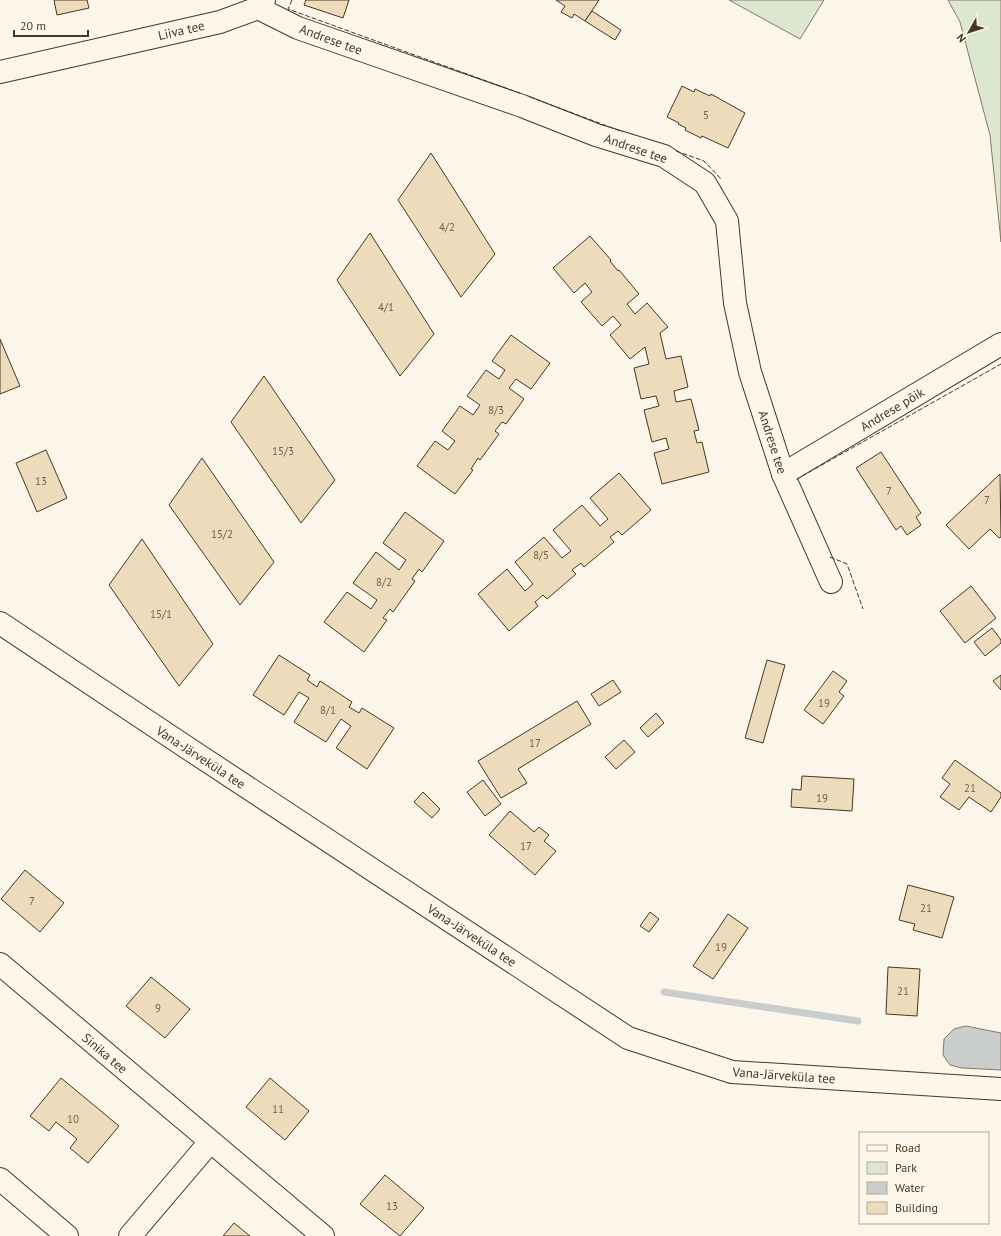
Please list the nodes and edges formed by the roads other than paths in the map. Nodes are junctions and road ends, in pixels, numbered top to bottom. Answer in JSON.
{"nodes":[{"id":1,"x":261,"y":4,"type":"edge"},
{"id":2,"x":0,"y":72,"type":"edge"},
{"id":3,"x":1001,"y":344,"type":"edge"},
{"id":4,"x":783,"y":474,"type":"junction"},
{"id":5,"x":831,"y":582,"type":"dead end"},
{"id":6,"x":0,"y":623,"type":"edge"},
{"id":7,"x":0,"y":964,"type":"edge"},
{"id":8,"x":1001,"y":1089,"type":"edge"},
{"id":9,"x":210,"y":1142,"type":"junction"},
{"id":10,"x":0,"y":1179,"type":"edge"},
{"id":11,"x":67,"y":1236,"type":"edge"},
{"id":12,"x":130,"y":1236,"type":"edge"},
{"id":13,"x":323,"y":1236,"type":"edge"}],
"edges":[{"from":1,"to":2,"type":"street","name":"Liiva tee"},
{"from":1,"to":4,"type":"street","name":"Andrese tee"},
{"from":3,"to":4,"type":"street","name":"Andrese põik"},
{"from":4,"to":5,"type":"street","name":"Andrese tee"},
{"from":6,"to":8,"type":"street","name":"Vana-Järveküla tee"},
{"from":7,"to":9,"type":"street","name":"Sinika tee"},
{"from":9,"to":12,"type":"street"},
{"from":9,"to":13,"type":"street","name":"Sinika tee"},
{"from":10,"to":11,"type":"street"}]}
